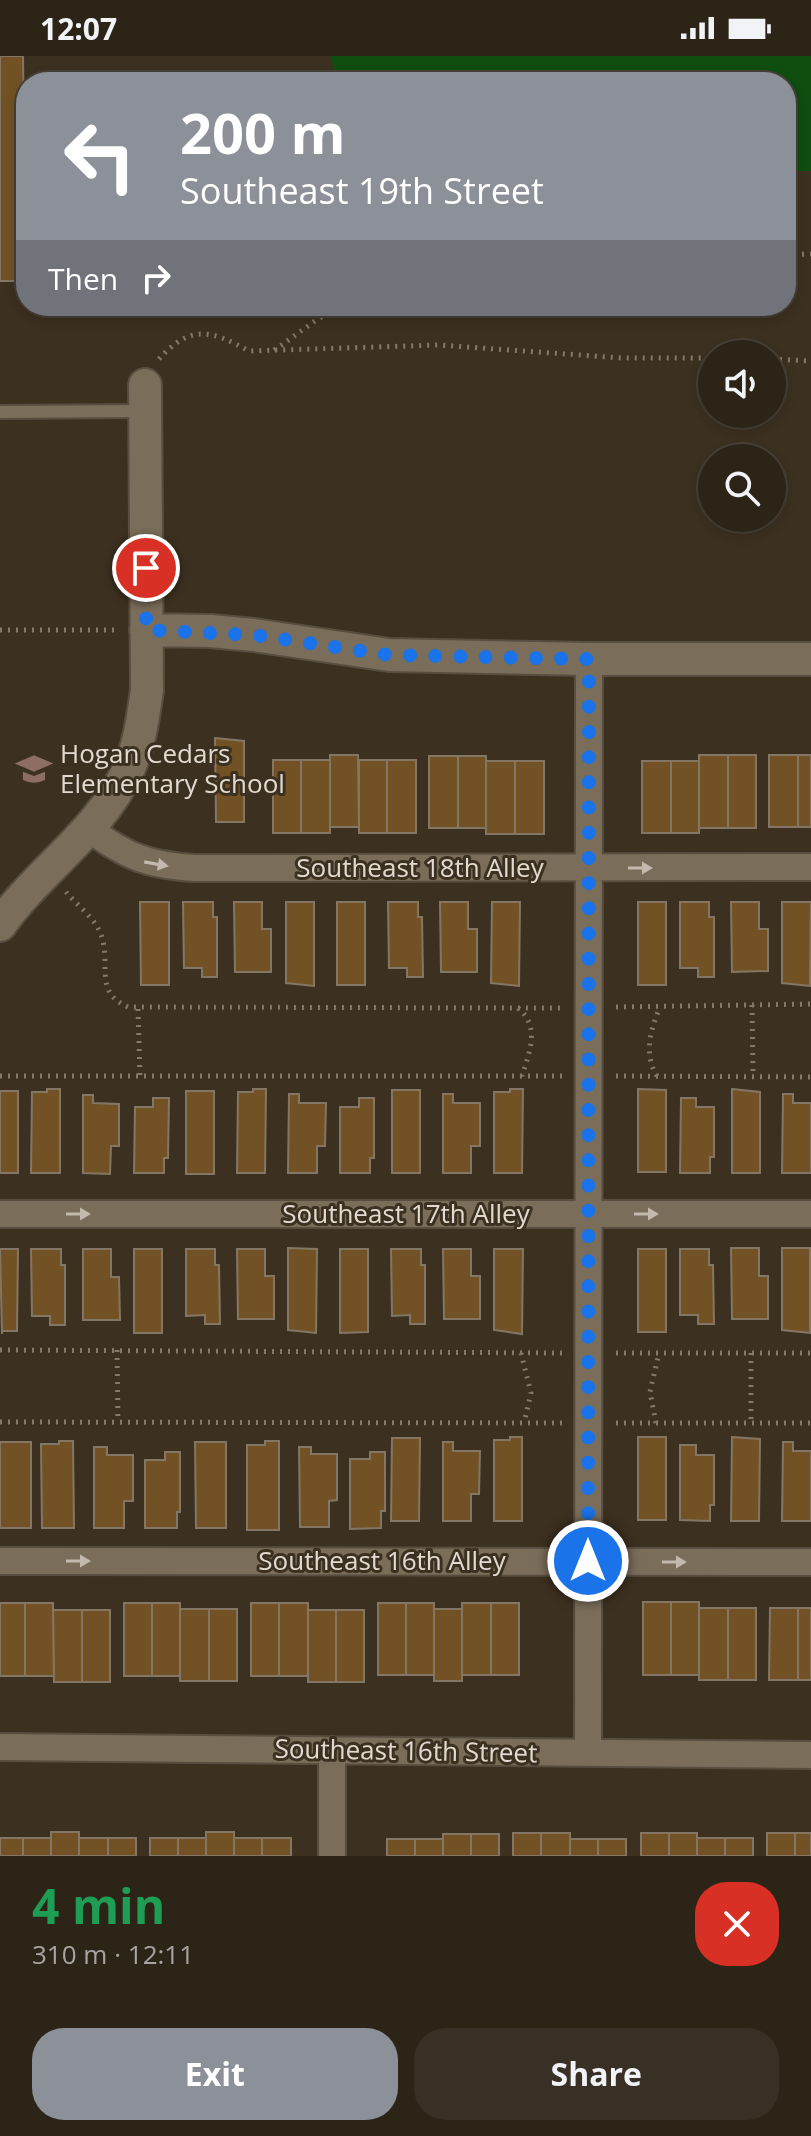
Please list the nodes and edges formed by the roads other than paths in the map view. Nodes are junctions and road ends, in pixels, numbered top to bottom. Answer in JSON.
{"nodes":[{"id":1,"x":145,"y":398,"type":"joint"},
{"id":2,"x":0,"y":412,"type":"edge"},
{"id":3,"x":146,"y":630,"type":"junction"},
{"id":4,"x":589,"y":659,"type":"junction"},
{"id":5,"x":811,"y":659,"type":"edge"},
{"id":6,"x":88,"y":828,"type":"junction"},
{"id":7,"x":811,"y":867,"type":"edge"},
{"id":8,"x":589,"y":868,"type":"junction"},
{"id":9,"x":0,"y":925,"type":"edge"},
{"id":10,"x":0,"y":1214,"type":"edge"},
{"id":11,"x":589,"y":1214,"type":"junction"},
{"id":12,"x":811,"y":1214,"type":"edge"},
{"id":13,"x":0,"y":1561,"type":"edge"},
{"id":14,"x":588,"y":1561,"type":"junction"},
{"id":15,"x":811,"y":1562,"type":"edge"},
{"id":16,"x":0,"y":1747,"type":"edge"},
{"id":17,"x":332,"y":1750,"type":"junction"},
{"id":18,"x":588,"y":1753,"type":"junction"},
{"id":19,"x":811,"y":1755,"type":"edge"},
{"id":20,"x":332,"y":1856,"type":"edge"}],
"edges":[{"from":1,"to":2,"type":"lane"},
{"from":1,"to":3,"type":"street"},
{"from":3,"to":4,"type":"street"},
{"from":3,"to":6,"type":"street"},
{"from":4,"to":5,"type":"street"},
{"from":4,"to":8,"type":"street"},
{"from":6,"to":8,"type":"street","name":"Southeast 18th Alley","one_way":true},
{"from":6,"to":9,"type":"street"},
{"from":8,"to":7,"type":"street","name":"Southeast 18th Alley","one_way":true},
{"from":8,"to":11,"type":"street"},
{"from":10,"to":11,"type":"street","name":"Southeast 17th Alley","one_way":true},
{"from":11,"to":12,"type":"street","name":"Southeast 17th Alley","one_way":true},
{"from":11,"to":14,"type":"street"},
{"from":13,"to":14,"type":"street","name":"Southeast 16th Alley","one_way":true},
{"from":14,"to":15,"type":"street","name":"Southeast 16th Alley","one_way":true},
{"from":14,"to":18,"type":"street"},
{"from":16,"to":17,"type":"street","name":"Southeast 16th Street"},
{"from":17,"to":18,"type":"street","name":"Southeast 16th Street"},
{"from":17,"to":20,"type":"street"},
{"from":18,"to":19,"type":"street","name":"Southeast 16th Street"}]}
